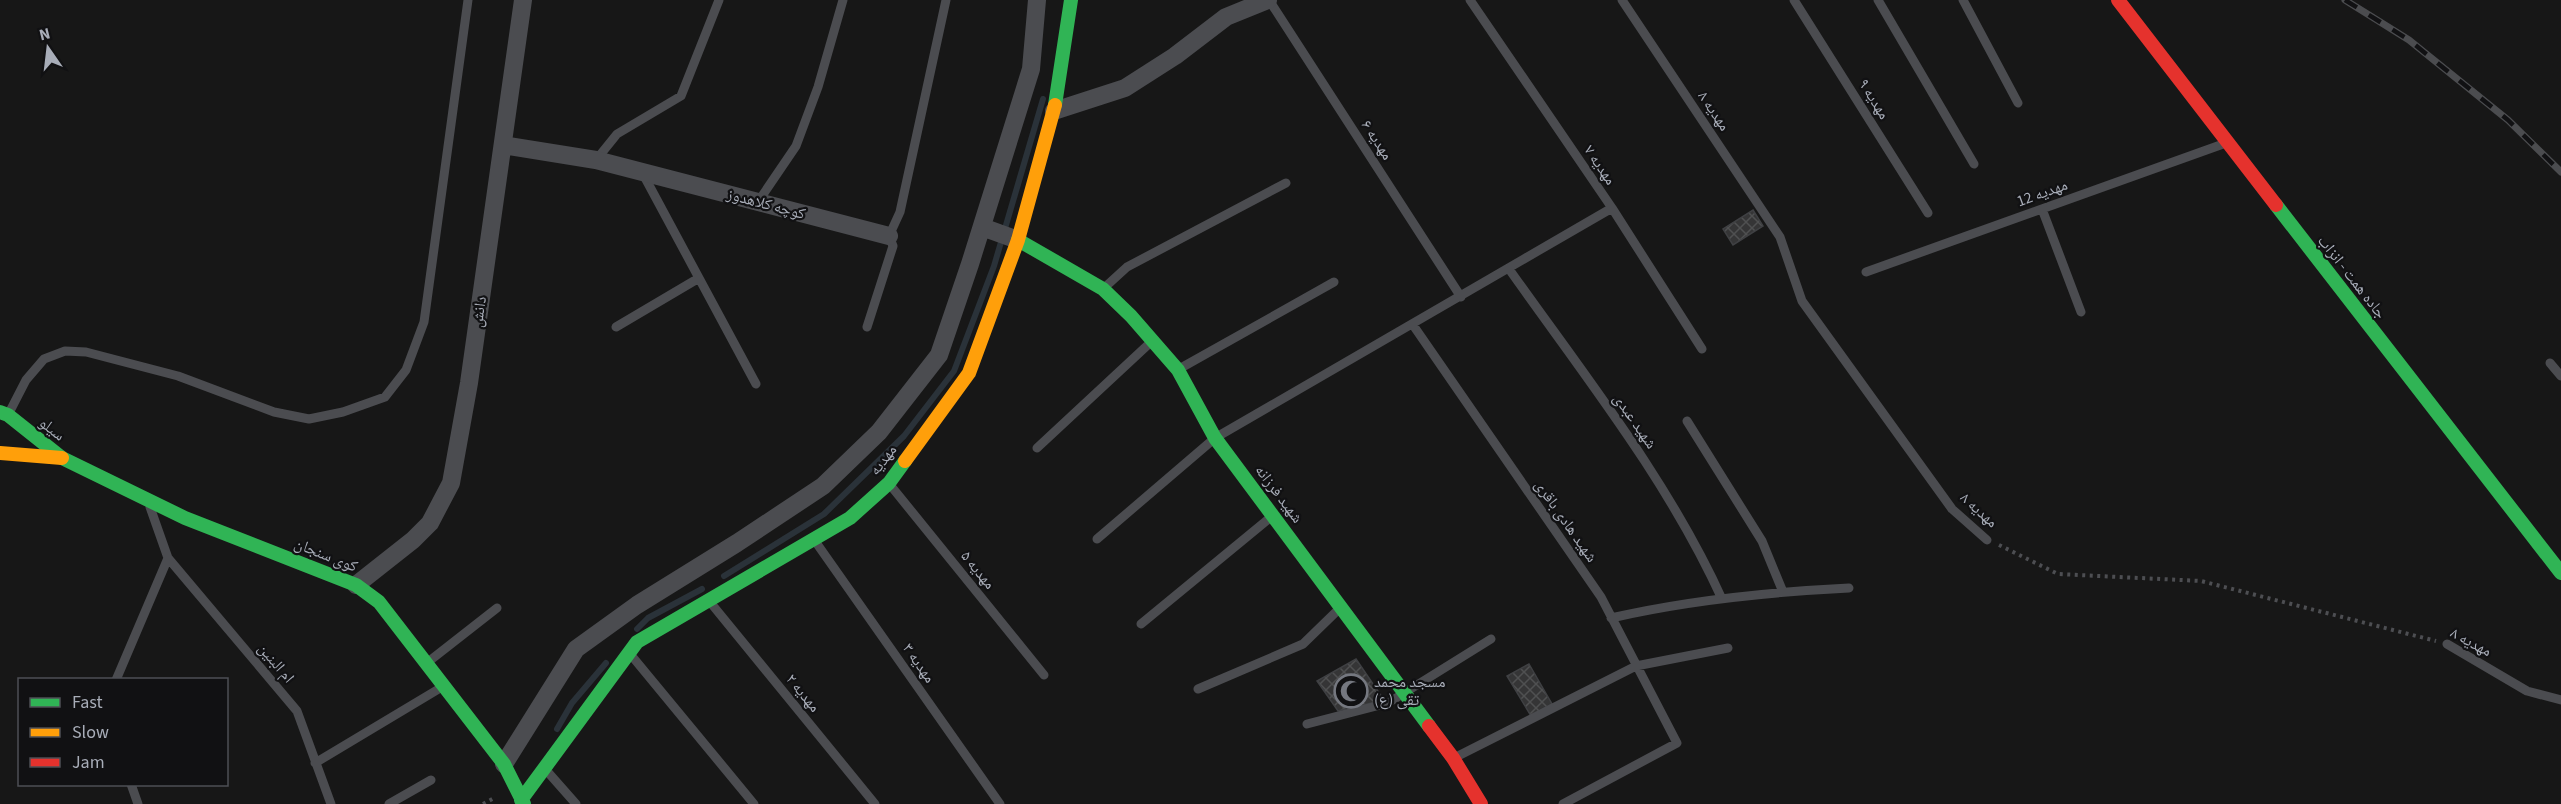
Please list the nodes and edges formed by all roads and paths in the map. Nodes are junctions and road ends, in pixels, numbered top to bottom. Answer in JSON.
{"nodes":[{"id":1,"x":468,"y":0,"type":"edge"},
{"id":2,"x":523,"y":0,"type":"edge"},
{"id":3,"x":719,"y":0,"type":"edge"},
{"id":4,"x":843,"y":0,"type":"edge"},
{"id":5,"x":946,"y":0,"type":"edge"},
{"id":6,"x":1037,"y":0,"type":"edge"},
{"id":7,"x":1071,"y":0,"type":"edge"},
{"id":8,"x":1268,"y":0,"type":"edge"},
{"id":9,"x":1470,"y":0,"type":"edge"},
{"id":10,"x":1622,"y":0,"type":"edge"},
{"id":11,"x":1794,"y":0,"type":"edge"},
{"id":12,"x":1878,"y":0,"type":"edge"},
{"id":13,"x":1963,"y":0,"type":"edge"},
{"id":14,"x":2118,"y":0,"type":"edge"},
{"id":15,"x":2018,"y":103,"type":"dead end"},
{"id":16,"x":1054,"y":111,"type":"junction"},
{"id":17,"x":2228,"y":142,"type":"junction"},
{"id":18,"x":503,"y":145,"type":"junction"},
{"id":19,"x":596,"y":160,"type":"junction"},
{"id":20,"x":1974,"y":164,"type":"dead end"},
{"id":21,"x":642,"y":172,"type":"junction"},
{"id":22,"x":1286,"y":183,"type":"dead end"},
{"id":23,"x":758,"y":202,"type":"junction"},
{"id":24,"x":1612,"y":208,"type":"junction"},
{"id":25,"x":2042,"y":209,"type":"junction"},
{"id":26,"x":1928,"y":213,"type":"dead end"},
{"id":27,"x":982,"y":227,"type":"junction"},
{"id":28,"x":889,"y":236,"type":"junction"},
{"id":29,"x":1018,"y":240,"type":"junction"},
{"id":30,"x":1509,"y":269,"type":"junction"},
{"id":31,"x":1866,"y":272,"type":"dead end"},
{"id":32,"x":699,"y":278,"type":"junction"},
{"id":33,"x":1334,"y":282,"type":"dead end"},
{"id":34,"x":1102,"y":289,"type":"junction"},
{"id":35,"x":1461,"y":297,"type":"junction"},
{"id":36,"x":2081,"y":312,"type":"dead end"},
{"id":37,"x":1413,"y":325,"type":"junction"},
{"id":38,"x":616,"y":327,"type":"dead end"},
{"id":39,"x":867,"y":327,"type":"dead end"},
{"id":40,"x":1153,"y":340,"type":"junction"},
{"id":41,"x":1702,"y":349,"type":"dead end"},
{"id":42,"x":2550,"y":363,"type":"dead end"},
{"id":43,"x":1178,"y":370,"type":"junction"},
{"id":44,"x":2561,"y":376,"type":"edge"},
{"id":45,"x":756,"y":384,"type":"dead end"},
{"id":46,"x":4,"y":414,"type":"edge"},
{"id":47,"x":1687,"y":421,"type":"dead end"},
{"id":48,"x":1215,"y":438,"type":"junction"},
{"id":49,"x":1037,"y":448,"type":"dead end"},
{"id":50,"x":0,"y":453,"type":"edge"},
{"id":51,"x":62,"y":458,"type":"junction"},
{"id":52,"x":889,"y":483,"type":"junction"},
{"id":53,"x":148,"y":499,"type":"junction"},
{"id":54,"x":1274,"y":515,"type":"junction"},
{"id":55,"x":814,"y":539,"type":"junction"},
{"id":56,"x":1097,"y":539,"type":"dead end"},
{"id":57,"x":1987,"y":540,"type":"joint"},
{"id":58,"x":168,"y":558,"type":"junction"},
{"id":59,"x":2559,"y":565,"type":"edge"},
{"id":60,"x":356,"y":585,"type":"junction"},
{"id":61,"x":1849,"y":588,"type":"dead end"},
{"id":62,"x":1783,"y":592,"type":"junction"},
{"id":63,"x":1722,"y":598,"type":"junction"},
{"id":64,"x":709,"y":600,"type":"junction"},
{"id":65,"x":1341,"y":608,"type":"junction"},
{"id":66,"x":497,"y":609,"type":"dead end"},
{"id":67,"x":1611,"y":618,"type":"junction"},
{"id":68,"x":1141,"y":624,"type":"dead end"},
{"id":69,"x":1491,"y":639,"type":"dead end"},
{"id":70,"x":2447,"y":644,"type":"joint"},
{"id":71,"x":1728,"y":648,"type":"dead end"},
{"id":72,"x":630,"y":653,"type":"junction"},
{"id":73,"x":426,"y":663,"type":"junction"},
{"id":74,"x":1636,"y":666,"type":"junction"},
{"id":75,"x":1044,"y":675,"type":"dead end"},
{"id":76,"x":117,"y":678,"type":"edge"},
{"id":77,"x":444,"y":686,"type":"junction"},
{"id":78,"x":1198,"y":689,"type":"dead end"},
{"id":79,"x":1404,"y":692,"type":"junction"},
{"id":80,"x":2561,"y":700,"type":"edge"},
{"id":81,"x":1307,"y":724,"type":"dead end"},
{"id":82,"x":1453,"y":759,"type":"junction"},
{"id":83,"x":315,"y":763,"type":"junction"},
{"id":84,"x":504,"y":764,"type":"junction"},
{"id":85,"x":545,"y":768,"type":"junction"},
{"id":86,"x":431,"y":780,"type":"dead end"},
{"id":87,"x":132,"y":786,"type":"edge"},
{"id":88,"x":520,"y":797,"type":"edge"},
{"id":89,"x":138,"y":804,"type":"edge"},
{"id":90,"x":331,"y":804,"type":"edge"},
{"id":91,"x":389,"y":804,"type":"edge"},
{"id":92,"x":576,"y":804,"type":"edge"},
{"id":93,"x":754,"y":804,"type":"edge"},
{"id":94,"x":875,"y":804,"type":"edge"},
{"id":95,"x":1000,"y":804,"type":"edge"},
{"id":96,"x":1481,"y":804,"type":"edge"},
{"id":97,"x":1563,"y":804,"type":"edge"}],
"edges":[{"from":1,"to":46,"type":"lane"},
{"from":2,"to":18,"type":"street","name":"دانش"},
{"from":3,"to":19,"type":"lane"},
{"from":4,"to":23,"type":"lane"},
{"from":5,"to":28,"type":"lane"},
{"from":6,"to":27,"type":"street"},
{"from":7,"to":16,"type":"street","name":"مهدیه"},
{"from":8,"to":16,"type":"street"},
{"from":8,"to":35,"type":"lane","name":"مهدیه ۶"},
{"from":9,"to":24,"type":"lane","name":"مهدیه ۷"},
{"from":10,"to":57,"type":"lane","name":"مهدیه ۸"},
{"from":11,"to":26,"type":"lane","name":"مهدیه ۹"},
{"from":12,"to":20,"type":"lane"},
{"from":13,"to":15,"type":"lane"},
{"from":14,"to":17,"type":"street","name":"جاده همت - انزاب"},
{"from":16,"to":29,"type":"street","name":"مهدیه"},
{"from":17,"to":25,"type":"lane","name":"مهدیه 12"},
{"from":17,"to":59,"type":"street","name":"جاده همت - انزاب"},
{"from":18,"to":19,"type":"street","name":"کوچه کلاهدوز"},
{"from":18,"to":60,"type":"street","name":"دانش"},
{"from":19,"to":21,"type":"street","name":"کوچه کلاهدوز"},
{"from":21,"to":23,"type":"street","name":"کوچه کلاهدوز"},
{"from":21,"to":32,"type":"lane"},
{"from":22,"to":34,"type":"lane"},
{"from":23,"to":28,"type":"street","name":"کوچه کلاهدوز"},
{"from":24,"to":30,"type":"lane"},
{"from":24,"to":41,"type":"lane","name":"مهدیه ۷"},
{"from":25,"to":31,"type":"lane","name":"مهدیه 12"},
{"from":25,"to":36,"type":"lane"},
{"from":27,"to":29,"type":"street"},
{"from":27,"to":84,"type":"street"},
{"from":28,"to":39,"type":"lane"},
{"from":29,"to":34,"type":"street","name":"شهید فرزانه"},
{"from":29,"to":52,"type":"street","name":"مهدیه"},
{"from":30,"to":35,"type":"lane"},
{"from":30,"to":63,"type":"lane","name":"شهید عبدی"},
{"from":32,"to":38,"type":"lane"},
{"from":32,"to":45,"type":"lane"},
{"from":33,"to":43,"type":"lane"},
{"from":34,"to":40,"type":"street","name":"شهید فرزانه"},
{"from":35,"to":37,"type":"lane"},
{"from":37,"to":48,"type":"lane"},
{"from":37,"to":67,"type":"lane","name":"شهید هادی باقری"},
{"from":40,"to":43,"type":"street","name":"شهید فرزانه"},
{"from":40,"to":49,"type":"lane"},
{"from":42,"to":44,"type":"lane"},
{"from":43,"to":48,"type":"street","name":"شهید فرزانه"},
{"from":46,"to":51,"type":"street","name":"سیلو"},
{"from":47,"to":62,"type":"lane"},
{"from":48,"to":54,"type":"street","name":"شهید فرزانه"},
{"from":48,"to":56,"type":"lane"},
{"from":50,"to":51,"type":"street","name":"سیلو"},
{"from":51,"to":53,"type":"street","name":"کوی سنجان"},
{"from":52,"to":55,"type":"street","name":"مهدیه"},
{"from":52,"to":75,"type":"lane","name":"مهدیه ۵"},
{"from":53,"to":58,"type":"lane"},
{"from":53,"to":60,"type":"street","name":"کوی سنجان"},
{"from":54,"to":65,"type":"street","name":"شهید فرزانه"},
{"from":54,"to":68,"type":"lane"},
{"from":55,"to":64,"type":"street","name":"مهدیه"},
{"from":55,"to":95,"type":"lane","name":"مهدیه ۳"},
{"from":57,"to":70,"type":"path","name":"مهدیه ۸"},
{"from":58,"to":76,"type":"lane"},
{"from":58,"to":83,"type":"lane","name":"ام البنین"},
{"from":60,"to":73,"type":"street","name":"کوی سنجان"},
{"from":61,"to":62,"type":"lane"},
{"from":62,"to":63,"type":"lane"},
{"from":63,"to":67,"type":"lane"},
{"from":64,"to":72,"type":"street","name":"مهدیه"},
{"from":64,"to":94,"type":"lane","name":"مهدیه ۲"},
{"from":65,"to":78,"type":"lane"},
{"from":65,"to":79,"type":"street","name":"شهید فرزانه"},
{"from":66,"to":73,"type":"lane"},
{"from":67,"to":74,"type":"lane","name":"شهید هادی باقری"},
{"from":69,"to":79,"type":"lane"},
{"from":70,"to":80,"type":"lane","name":"مهدیه ۸"},
{"from":71,"to":74,"type":"lane"},
{"from":72,"to":85,"type":"street","name":"مهدیه"},
{"from":72,"to":93,"type":"lane"},
{"from":73,"to":77,"type":"street","name":"کوی سنجان"},
{"from":74,"to":82,"type":"lane"},
{"from":74,"to":97,"type":"lane","name":"شهید هادی باقری"},
{"from":77,"to":83,"type":"lane"},
{"from":77,"to":84,"type":"street","name":"کوی سنجان"},
{"from":79,"to":81,"type":"lane"},
{"from":79,"to":82,"type":"street","name":"شهید فرزانه"},
{"from":82,"to":96,"type":"street","name":"شهید فرزانه"},
{"from":83,"to":90,"type":"lane","name":"ام البنین"},
{"from":84,"to":88,"type":"street","name":"کوی سنجان"},
{"from":85,"to":88,"type":"street","name":"مهدیه"},
{"from":85,"to":92,"type":"lane"},
{"from":86,"to":91,"type":"lane"},
{"from":87,"to":89,"type":"lane"}]}
